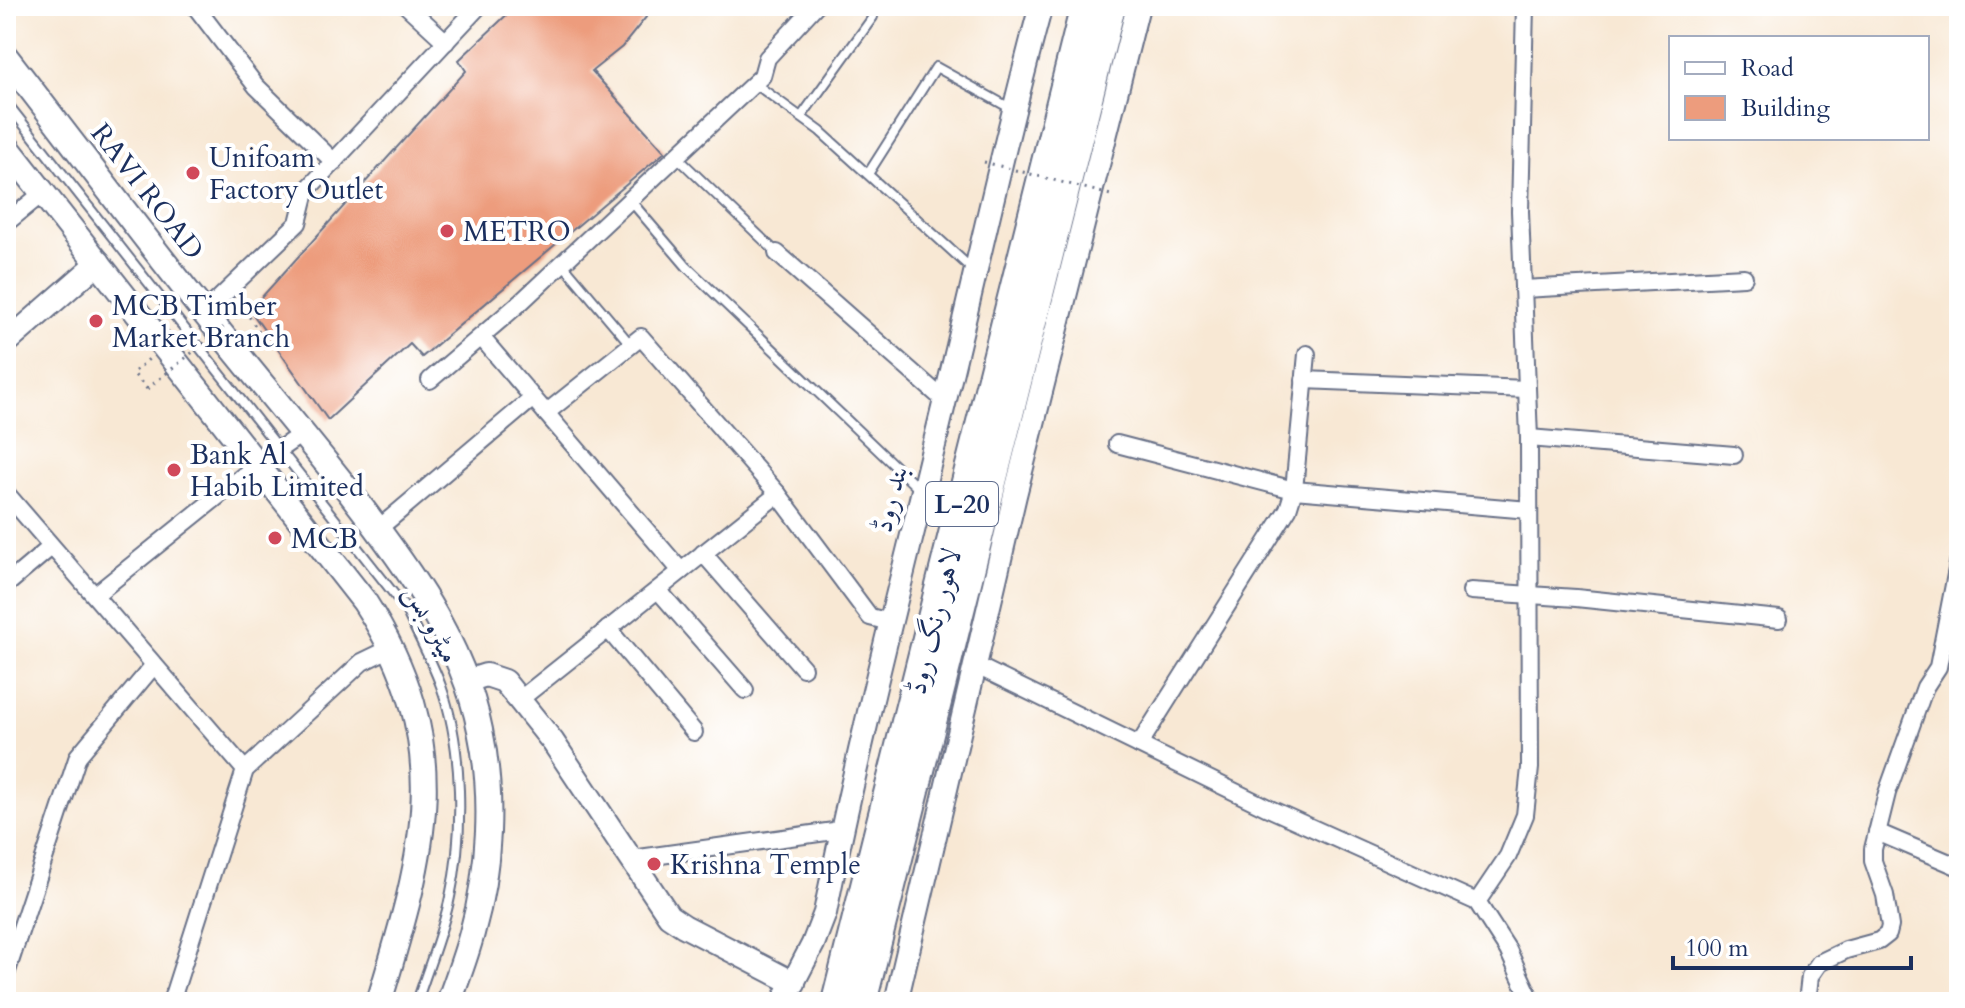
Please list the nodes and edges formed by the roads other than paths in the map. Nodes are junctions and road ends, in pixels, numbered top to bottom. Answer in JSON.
{"nodes":[{"id":1,"x":195,"y":6,"type":"edge"},
{"id":2,"x":407,"y":6,"type":"edge"},
{"id":3,"x":479,"y":6,"type":"edge"},
{"id":4,"x":815,"y":6,"type":"edge"},
{"id":5,"x":1041,"y":6,"type":"edge"},
{"id":6,"x":1085,"y":6,"type":"edge"},
{"id":7,"x":1111,"y":6,"type":"edge"},
{"id":8,"x":1138,"y":6,"type":"edge"},
{"id":9,"x":1525,"y":6,"type":"edge"},
{"id":10,"x":873,"y":17,"type":"dead end"},
{"id":11,"x":446,"y":42,"type":"junction"},
{"id":12,"x":6,"y":57,"type":"edge"},
{"id":13,"x":754,"y":83,"type":"junction"},
{"id":14,"x":6,"y":102,"type":"edge"},
{"id":15,"x":1013,"y":110,"type":"junction"},
{"id":16,"x":801,"y":117,"type":"junction"},
{"id":17,"x":6,"y":146,"type":"edge"},
{"id":18,"x":676,"y":156,"type":"junction"},
{"id":19,"x":334,"y":162,"type":"junction"},
{"id":20,"x":868,"y":174,"type":"junction"},
{"id":21,"x":44,"y":192,"type":"junction"},
{"id":22,"x":630,"y":200,"type":"junction"},
{"id":23,"x":6,"y":223,"type":"edge"},
{"id":24,"x":777,"y":253,"type":"joint"},
{"id":25,"x":99,"y":262,"type":"junction"},
{"id":26,"x":562,"y":263,"type":"junction"},
{"id":27,"x":974,"y":270,"type":"junction"},
{"id":28,"x":1744,"y":277,"type":"dead end"},
{"id":29,"x":1523,"y":289,"type":"junction"},
{"id":30,"x":204,"y":313,"type":"junction"},
{"id":31,"x":481,"y":337,"type":"junction"},
{"id":32,"x":6,"y":343,"type":"edge"},
{"id":33,"x":631,"y":345,"type":"junction"},
{"id":34,"x":1307,"y":354,"type":"dead end"},
{"id":35,"x":430,"y":380,"type":"dead end"},
{"id":36,"x":1304,"y":380,"type":"junction"},
{"id":37,"x":1527,"y":389,"type":"junction"},
{"id":38,"x":533,"y":398,"type":"junction"},
{"id":39,"x":945,"y":401,"type":"junction"},
{"id":40,"x":546,"y":413,"type":"junction"},
{"id":41,"x":303,"y":433,"type":"junction"},
{"id":42,"x":1529,"y":438,"type":"junction"},
{"id":43,"x":1117,"y":444,"type":"dead end"},
{"id":44,"x":281,"y":450,"type":"junction"},
{"id":45,"x":1734,"y":455,"type":"dead end"},
{"id":46,"x":258,"y":464,"type":"junction"},
{"id":47,"x":1294,"y":490,"type":"junction"},
{"id":48,"x":921,"y":491,"type":"junction"},
{"id":49,"x":6,"y":493,"type":"edge"},
{"id":50,"x":778,"y":494,"type":"junction"},
{"id":51,"x":1529,"y":510,"type":"junction"},
{"id":52,"x":378,"y":529,"type":"junction"},
{"id":53,"x":51,"y":547,"type":"junction"},
{"id":54,"x":703,"y":553,"type":"junction"},
{"id":55,"x":1959,"y":559,"type":"edge"},
{"id":56,"x":681,"y":571,"type":"junction"},
{"id":57,"x":6,"y":585,"type":"edge"},
{"id":58,"x":658,"y":590,"type":"junction"},
{"id":59,"x":1471,"y":591,"type":"dead end"},
{"id":60,"x":1529,"y":594,"type":"junction"},
{"id":61,"x":95,"y":595,"type":"junction"},
{"id":62,"x":1779,"y":619,"type":"dead end"},
{"id":63,"x":890,"y":622,"type":"junction"},
{"id":64,"x":608,"y":629,"type":"junction"},
{"id":65,"x":391,"y":648,"type":"junction"},
{"id":66,"x":154,"y":665,"type":"junction"},
{"id":67,"x":975,"y":665,"type":"junction"},
{"id":68,"x":803,"y":668,"type":"dead end"},
{"id":69,"x":467,"y":681,"type":"junction"},
{"id":70,"x":745,"y":690,"type":"dead end"},
{"id":71,"x":519,"y":700,"type":"junction"},
{"id":72,"x":694,"y":732,"type":"dead end"},
{"id":73,"x":1139,"y":745,"type":"junction"},
{"id":74,"x":245,"y":770,"type":"junction"},
{"id":75,"x":841,"y":830,"type":"junction"},
{"id":76,"x":1877,"y":832,"type":"junction"},
{"id":77,"x":632,"y":859,"type":"junction"},
{"id":78,"x":1959,"y":867,"type":"edge"},
{"id":79,"x":1477,"y":902,"type":"junction"},
{"id":80,"x":6,"y":974,"type":"edge"},
{"id":81,"x":789,"y":992,"type":"edge"},
{"id":82,"x":840,"y":998,"type":"edge"},
{"id":83,"x":171,"y":1002,"type":"edge"},
{"id":84,"x":379,"y":1002,"type":"edge"},
{"id":85,"x":417,"y":1002,"type":"edge"},
{"id":86,"x":449,"y":1002,"type":"edge"},
{"id":87,"x":896,"y":1002,"type":"edge"},
{"id":88,"x":1532,"y":1002,"type":"edge"},
{"id":89,"x":1807,"y":1002,"type":"edge"}],
"edges":[{"from":1,"to":19,"type":"street"},
{"from":2,"to":11,"type":"street"},
{"from":3,"to":11,"type":"street"},
{"from":4,"to":13,"type":"street"},
{"from":5,"to":15,"type":"main road","name":"بند روڈ"},
{"from":6,"to":82,"type":"highway","name":"لاہور رنگ روڈ","number":"L-20"},
{"from":7,"to":82,"type":"highway","name":"لاہور رنگ روڈ","number":"L-20"},
{"from":8,"to":67,"type":"main road"},
{"from":9,"to":29,"type":"street"},
{"from":10,"to":16,"type":"lane"},
{"from":11,"to":19,"type":"street"},
{"from":12,"to":30,"type":"main road","name":"RAVI ROAD"},
{"from":13,"to":16,"type":"lane"},
{"from":13,"to":18,"type":"street"},
{"from":14,"to":44,"type":"lane","name":"میٹرو بس"},
{"from":15,"to":20,"type":"lane"},
{"from":15,"to":27,"type":"main road","name":"بند روڈ"},
{"from":16,"to":20,"type":"lane"},
{"from":17,"to":21,"type":"main road"},
{"from":18,"to":22,"type":"street"},
{"from":18,"to":24,"type":"lane"},
{"from":19,"to":30,"type":"street"},
{"from":20,"to":27,"type":"lane"},
{"from":21,"to":23,"type":"street"},
{"from":21,"to":25,"type":"main road"},
{"from":22,"to":26,"type":"street"},
{"from":22,"to":48,"type":"lane"},
{"from":24,"to":39,"type":"street"},
{"from":25,"to":32,"type":"main road"},
{"from":25,"to":46,"type":"main road"},
{"from":26,"to":31,"type":"street"},
{"from":26,"to":33,"type":"lane"},
{"from":27,"to":39,"type":"main road","name":"بند روڈ"},
{"from":28,"to":29,"type":"street"},
{"from":29,"to":37,"type":"street"},
{"from":30,"to":41,"type":"main road","name":"RAVI ROAD"},
{"from":31,"to":35,"type":"street"},
{"from":31,"to":38,"type":"street"},
{"from":33,"to":40,"type":"street"},
{"from":33,"to":50,"type":"street"},
{"from":34,"to":36,"type":"street"},
{"from":36,"to":37,"type":"street"},
{"from":36,"to":47,"type":"street"},
{"from":37,"to":42,"type":"street"},
{"from":38,"to":40,"type":"street"},
{"from":38,"to":52,"type":"street"},
{"from":39,"to":48,"type":"main road","name":"بند روڈ"},
{"from":40,"to":56,"type":"street"},
{"from":41,"to":44,"type":"street"},
{"from":41,"to":52,"type":"main road","name":"RAVI ROAD"},
{"from":42,"to":45,"type":"street"},
{"from":42,"to":51,"type":"street"},
{"from":43,"to":47,"type":"street"},
{"from":44,"to":46,"type":"street"},
{"from":44,"to":85,"type":"lane","name":"میٹرو بس"},
{"from":46,"to":61,"type":"street"},
{"from":46,"to":65,"type":"main road"},
{"from":47,"to":51,"type":"street"},
{"from":47,"to":73,"type":"street"},
{"from":48,"to":63,"type":"main road","name":"بند روڈ"},
{"from":49,"to":53,"type":"street"},
{"from":50,"to":54,"type":"street"},
{"from":50,"to":63,"type":"street"},
{"from":51,"to":60,"type":"street"},
{"from":52,"to":69,"type":"main road","name":"RAVI ROAD"},
{"from":53,"to":57,"type":"street"},
{"from":53,"to":61,"type":"street"},
{"from":54,"to":56,"type":"street"},
{"from":54,"to":68,"type":"street"},
{"from":55,"to":76,"type":"street"},
{"from":56,"to":58,"type":"street"},
{"from":58,"to":64,"type":"street"},
{"from":58,"to":70,"type":"street"},
{"from":59,"to":60,"type":"street"},
{"from":60,"to":62,"type":"street"},
{"from":60,"to":79,"type":"street"},
{"from":61,"to":66,"type":"street"},
{"from":63,"to":75,"type":"main road","name":"بند روڈ"},
{"from":64,"to":71,"type":"street"},
{"from":64,"to":72,"type":"street"},
{"from":65,"to":74,"type":"street"},
{"from":65,"to":84,"type":"main road"},
{"from":66,"to":74,"type":"street"},
{"from":66,"to":80,"type":"street"},
{"from":67,"to":73,"type":"street"},
{"from":67,"to":87,"type":"main road"},
{"from":69,"to":71,"type":"main road"},
{"from":69,"to":86,"type":"main road","name":"RAVI ROAD"},
{"from":71,"to":77,"type":"main road"},
{"from":73,"to":79,"type":"street"},
{"from":74,"to":83,"type":"street"},
{"from":75,"to":77,"type":"street"},
{"from":75,"to":81,"type":"main road","name":"بند روڈ"},
{"from":76,"to":78,"type":"street"},
{"from":76,"to":89,"type":"street"},
{"from":77,"to":81,"type":"main road"},
{"from":79,"to":88,"type":"street"}]}
